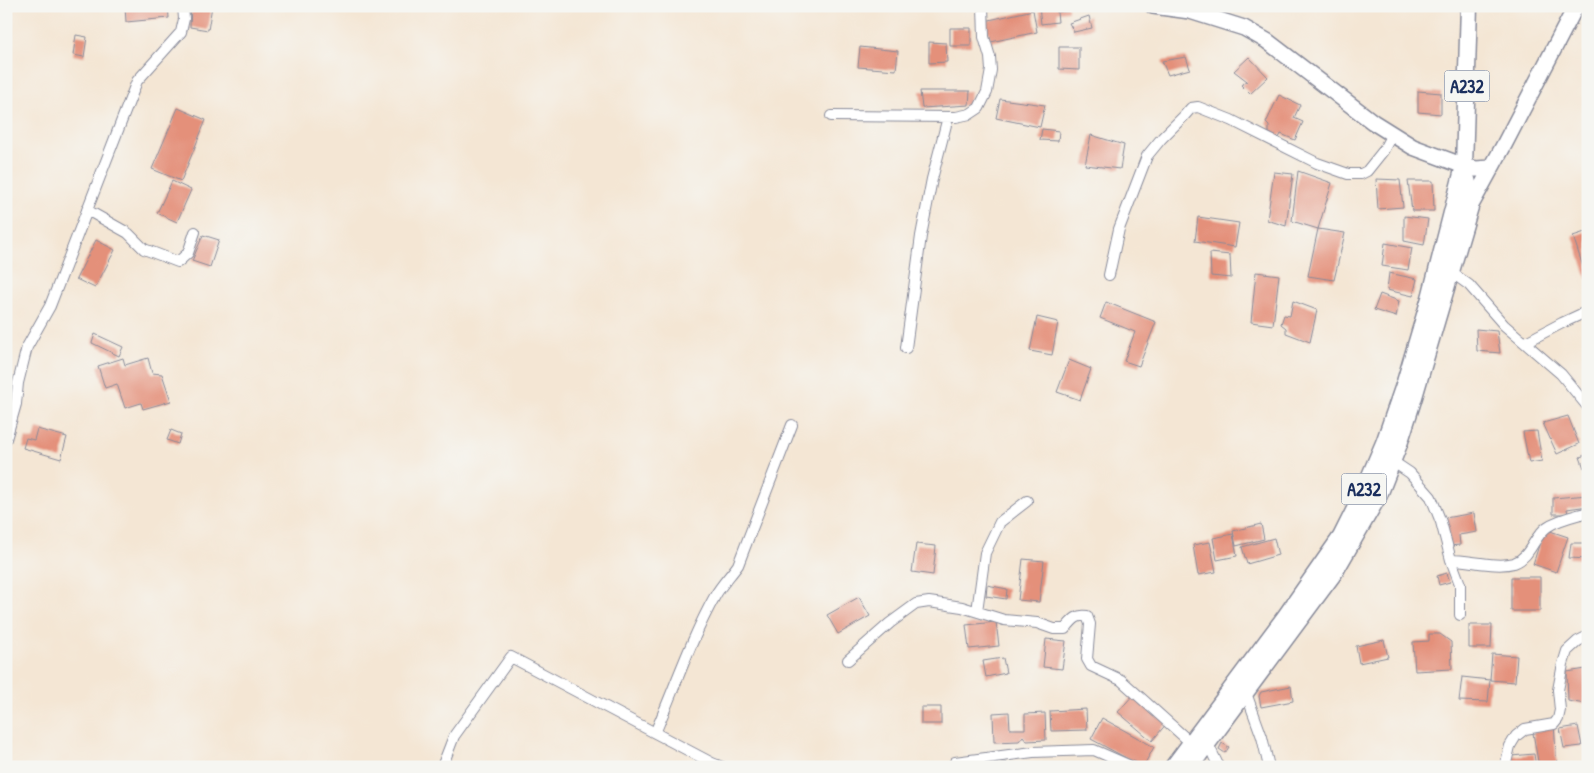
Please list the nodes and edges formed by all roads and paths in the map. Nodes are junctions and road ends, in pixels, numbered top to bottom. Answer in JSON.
{"nodes":[{"id":1,"x":183,"y":6,"type":"edge"},
{"id":2,"x":984,"y":6,"type":"edge"},
{"id":3,"x":1153,"y":6,"type":"edge"},
{"id":4,"x":1469,"y":6,"type":"edge"},
{"id":5,"x":1576,"y":6,"type":"edge"},
{"id":6,"x":1191,"y":9,"type":"edge"},
{"id":7,"x":831,"y":116,"type":"dead end"},
{"id":8,"x":948,"y":117,"type":"junction"},
{"id":9,"x":1392,"y":134,"type":"junction"},
{"id":10,"x":1464,"y":166,"type":"junction"},
{"id":11,"x":1490,"y":168,"type":"junction"},
{"id":12,"x":1470,"y":207,"type":"junction"},
{"id":13,"x":87,"y":210,"type":"junction"},
{"id":14,"x":195,"y":232,"type":"dead end"},
{"id":15,"x":1451,"y":272,"type":"junction"},
{"id":16,"x":1109,"y":274,"type":"dead end"},
{"id":17,"x":1588,"y":312,"type":"edge"},
{"id":18,"x":1526,"y":342,"type":"junction"},
{"id":19,"x":906,"y":348,"type":"dead end"},
{"id":20,"x":1588,"y":407,"type":"edge"},
{"id":21,"x":792,"y":425,"type":"dead end"},
{"id":22,"x":6,"y":439,"type":"edge"},
{"id":23,"x":1392,"y":461,"type":"junction"},
{"id":24,"x":1027,"y":501,"type":"dead end"},
{"id":25,"x":1588,"y":512,"type":"edge"},
{"id":26,"x":1451,"y":560,"type":"junction"},
{"id":27,"x":977,"y":612,"type":"junction"},
{"id":28,"x":1460,"y":615,"type":"dead end"},
{"id":29,"x":1588,"y":636,"type":"edge"},
{"id":30,"x":848,"y":660,"type":"dead end"},
{"id":31,"x":1246,"y":693,"type":"junction"},
{"id":32,"x":655,"y":733,"type":"junction"},
{"id":33,"x":1191,"y":743,"type":"junction"},
{"id":34,"x":1208,"y":744,"type":"junction"},
{"id":35,"x":955,"y":762,"type":"dead end"},
{"id":36,"x":442,"y":767,"type":"edge"},
{"id":37,"x":722,"y":767,"type":"edge"},
{"id":38,"x":1133,"y":767,"type":"edge"},
{"id":39,"x":1173,"y":767,"type":"edge"},
{"id":40,"x":1190,"y":767,"type":"edge"},
{"id":41,"x":1219,"y":767,"type":"edge"},
{"id":42,"x":1269,"y":767,"type":"edge"},
{"id":43,"x":1505,"y":767,"type":"edge"}],
"edges":[{"from":1,"to":13,"type":"street"},
{"from":2,"to":8,"type":"street"},
{"from":3,"to":6,"type":"street"},
{"from":4,"to":10,"type":"main road","number":"A232"},
{"from":5,"to":11,"type":"street"},
{"from":6,"to":9,"type":"street"},
{"from":7,"to":8,"type":"street"},
{"from":8,"to":19,"type":"street"},
{"from":9,"to":10,"type":"street"},
{"from":9,"to":16,"type":"street"},
{"from":10,"to":11,"type":"street"},
{"from":10,"to":12,"type":"main road","number":"A232"},
{"from":10,"to":33,"type":"main road","number":"A232"},
{"from":11,"to":12,"type":"street"},
{"from":12,"to":15,"type":"main road","number":"A232"},
{"from":13,"to":14,"type":"street"},
{"from":13,"to":22,"type":"street"},
{"from":15,"to":18,"type":"street"},
{"from":15,"to":23,"type":"main road","number":"A232"},
{"from":17,"to":18,"type":"street"},
{"from":18,"to":20,"type":"street"},
{"from":21,"to":32,"type":"street"},
{"from":23,"to":26,"type":"street"},
{"from":23,"to":31,"type":"main road","number":"A232"},
{"from":24,"to":27,"type":"street"},
{"from":25,"to":26,"type":"street"},
{"from":26,"to":28,"type":"street"},
{"from":27,"to":30,"type":"street"},
{"from":27,"to":33,"type":"street"},
{"from":29,"to":43,"type":"street"},
{"from":31,"to":34,"type":"main road","number":"A232"},
{"from":31,"to":42,"type":"street"},
{"from":32,"to":36,"type":"street"},
{"from":32,"to":37,"type":"street"},
{"from":33,"to":39,"type":"main road","number":"A232"},
{"from":34,"to":40,"type":"main road","number":"A232"},
{"from":34,"to":41,"type":"street"},
{"from":35,"to":38,"type":"street"}]}
